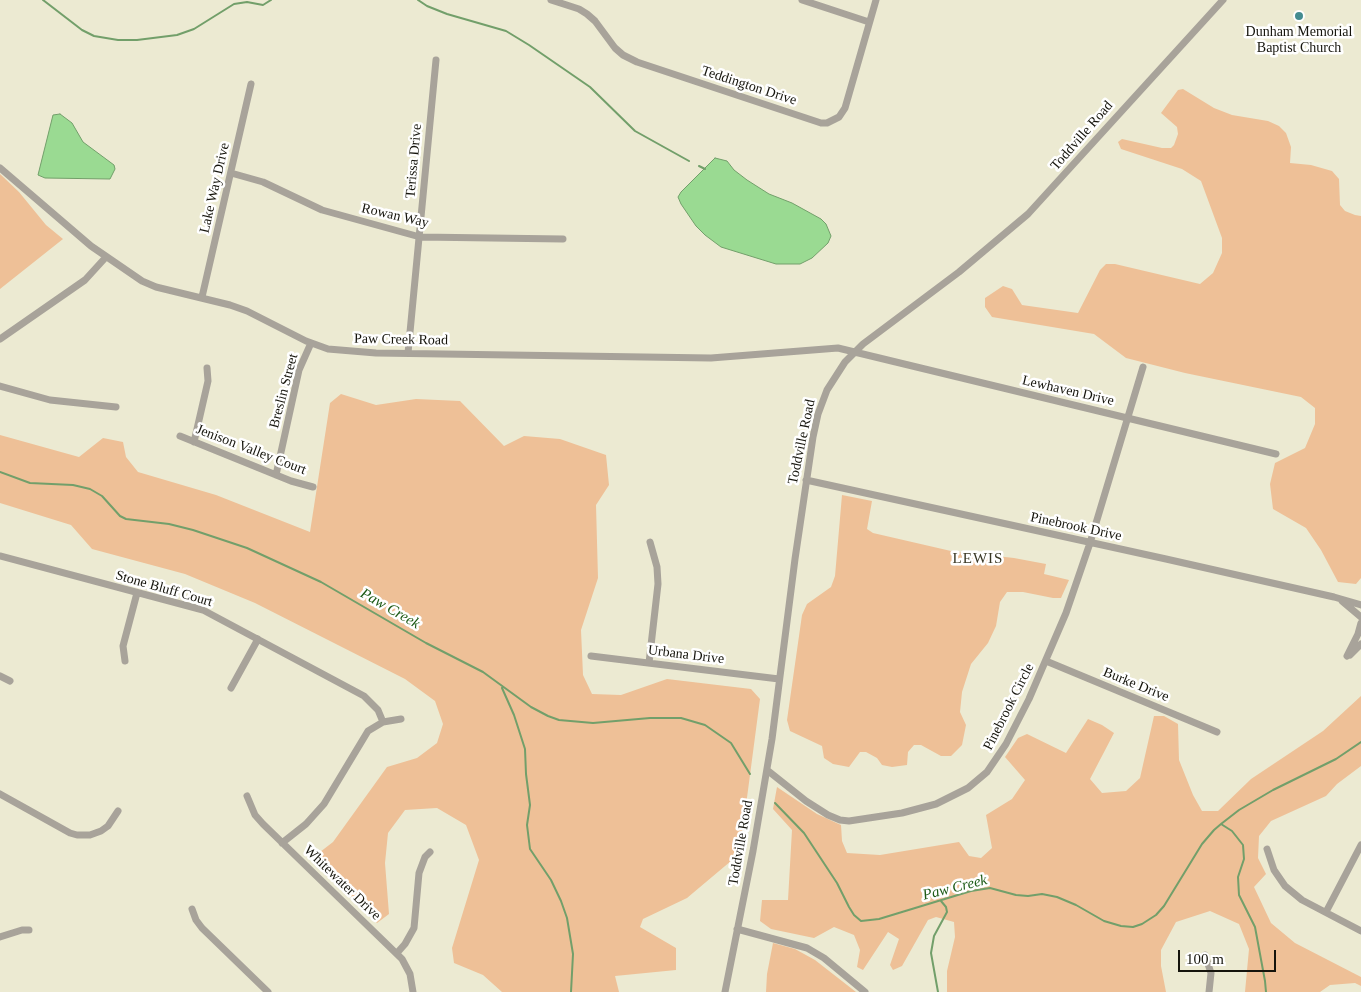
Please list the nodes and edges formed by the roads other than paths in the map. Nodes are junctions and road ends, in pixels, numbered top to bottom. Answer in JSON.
{"nodes":[{"id":1,"x":551,"y":0,"type":"edge"},
{"id":2,"x":802,"y":0,"type":"edge"},
{"id":3,"x":876,"y":0,"type":"edge"},
{"id":4,"x":1222,"y":0,"type":"edge"},
{"id":5,"x":869,"y":22,"type":"junction"},
{"id":6,"x":436,"y":60,"type":"dead end"},
{"id":7,"x":251,"y":84,"type":"dead end"},
{"id":8,"x":0,"y":168,"type":"edge"},
{"id":9,"x":231,"y":172,"type":"junction"},
{"id":10,"x":420,"y":237,"type":"junction"},
{"id":11,"x":563,"y":239,"type":"dead end"},
{"id":12,"x":106,"y":257,"type":"junction"},
{"id":13,"x":202,"y":297,"type":"junction"},
{"id":14,"x":0,"y":339,"type":"edge"},
{"id":15,"x":311,"y":343,"type":"junction"},
{"id":16,"x":855,"y":351,"type":"junction"},
{"id":17,"x":408,"y":354,"type":"junction"},
{"id":18,"x":1143,"y":367,"type":"dead end"},
{"id":19,"x":207,"y":368,"type":"dead end"},
{"id":20,"x":0,"y":386,"type":"edge"},
{"id":21,"x":116,"y":407,"type":"dead end"},
{"id":22,"x":1128,"y":418,"type":"junction"},
{"id":23,"x":180,"y":436,"type":"dead end"},
{"id":24,"x":194,"y":442,"type":"junction"},
{"id":25,"x":1276,"y":454,"type":"dead end"},
{"id":26,"x":276,"y":475,"type":"junction"},
{"id":27,"x":806,"y":480,"type":"junction"},
{"id":28,"x":313,"y":487,"type":"dead end"},
{"id":29,"x":650,"y":542,"type":"dead end"},
{"id":30,"x":1090,"y":543,"type":"junction"},
{"id":31,"x":0,"y":556,"type":"edge"},
{"id":32,"x":137,"y":593,"type":"junction"},
{"id":33,"x":1340,"y":599,"type":"junction"},
{"id":34,"x":1361,"y":606,"type":"edge"},
{"id":35,"x":1361,"y":617,"type":"edge"},
{"id":36,"x":1361,"y":623,"type":"edge"},
{"id":37,"x":258,"y":639,"type":"junction"},
{"id":38,"x":1361,"y":644,"type":"edge"},
{"id":39,"x":591,"y":656,"type":"dead end"},
{"id":40,"x":125,"y":661,"type":"dead end"},
{"id":41,"x":1046,"y":661,"type":"junction"},
{"id":42,"x":649,"y":664,"type":"junction"},
{"id":43,"x":0,"y":676,"type":"edge"},
{"id":44,"x":779,"y":679,"type":"junction"},
{"id":45,"x":10,"y":682,"type":"dead end"},
{"id":46,"x":231,"y":688,"type":"dead end"},
{"id":47,"x":401,"y":719,"type":"dead end"},
{"id":48,"x":382,"y":722,"type":"junction"},
{"id":49,"x":1217,"y":732,"type":"dead end"},
{"id":50,"x":767,"y":770,"type":"junction"},
{"id":51,"x":0,"y":794,"type":"edge"},
{"id":52,"x":247,"y":796,"type":"dead end"},
{"id":53,"x":118,"y":811,"type":"dead end"},
{"id":54,"x":282,"y":843,"type":"junction"},
{"id":55,"x":1361,"y":845,"type":"edge"},
{"id":56,"x":1268,"y":849,"type":"dead end"},
{"id":57,"x":430,"y":852,"type":"dead end"},
{"id":58,"x":192,"y":910,"type":"dead end"},
{"id":59,"x":1326,"y":912,"type":"junction"},
{"id":60,"x":737,"y":929,"type":"junction"},
{"id":61,"x":30,"y":930,"type":"dead end"},
{"id":62,"x":1361,"y":931,"type":"edge"},
{"id":63,"x":0,"y":936,"type":"edge"},
{"id":64,"x":397,"y":953,"type":"junction"},
{"id":65,"x":1205,"y":955,"type":"dead end"},
{"id":66,"x":268,"y":992,"type":"edge"},
{"id":67,"x":413,"y":992,"type":"edge"},
{"id":68,"x":725,"y":992,"type":"edge"},
{"id":69,"x":865,"y":992,"type":"edge"},
{"id":70,"x":1209,"y":992,"type":"edge"}],
"edges":[{"from":1,"to":5,"type":"street","name":"Teddington Drive"},
{"from":2,"to":5,"type":"street"},
{"from":3,"to":5,"type":"street","name":"Teddington Drive"},
{"from":4,"to":16,"type":"street","name":"Toddville Road"},
{"from":6,"to":10,"type":"street","name":"Terissa Drive"},
{"from":7,"to":9,"type":"street","name":"Lake Way Drive"},
{"from":8,"to":12,"type":"street","name":"Paw Creek Road"},
{"from":9,"to":10,"type":"street","name":"Rowan Way"},
{"from":9,"to":13,"type":"street","name":"Lake Way Drive"},
{"from":10,"to":11,"type":"street","name":"Rowan Way"},
{"from":10,"to":17,"type":"street","name":"Terissa Drive"},
{"from":12,"to":13,"type":"street","name":"Paw Creek Road"},
{"from":12,"to":14,"type":"street"},
{"from":13,"to":15,"type":"street","name":"Paw Creek Road"},
{"from":15,"to":17,"type":"street","name":"Paw Creek Road"},
{"from":15,"to":26,"type":"street","name":"Breslin Street"},
{"from":16,"to":17,"type":"street","name":"Paw Creek Road"},
{"from":16,"to":22,"type":"street","name":"Lewhaven Drive"},
{"from":16,"to":27,"type":"street","name":"Toddville Road"},
{"from":18,"to":22,"type":"street","name":"Pinebrook Circle"},
{"from":19,"to":24,"type":"street"},
{"from":20,"to":21,"type":"street"},
{"from":22,"to":25,"type":"street","name":"Lewhaven Drive"},
{"from":22,"to":30,"type":"street","name":"Pinebrook Circle"},
{"from":23,"to":24,"type":"street","name":"Jenison Valley Court"},
{"from":24,"to":26,"type":"street","name":"Jenison Valley Court"},
{"from":26,"to":28,"type":"street","name":"Jenison Valley Court"},
{"from":27,"to":30,"type":"street","name":"Pinebrook Drive"},
{"from":27,"to":44,"type":"street","name":"Toddville Road"},
{"from":29,"to":42,"type":"street"},
{"from":30,"to":33,"type":"street","name":"Pinebrook Drive"},
{"from":30,"to":41,"type":"street","name":"Pinebrook Circle"},
{"from":31,"to":32,"type":"street","name":"Stone Bluff Court"},
{"from":32,"to":37,"type":"street","name":"Stone Bluff Court"},
{"from":32,"to":40,"type":"street"},
{"from":33,"to":34,"type":"street","name":"Pinebrook Drive"},
{"from":33,"to":35,"type":"street","name":"Pinebrook Drive"},
{"from":36,"to":38,"type":"street"},
{"from":37,"to":46,"type":"street"},
{"from":37,"to":48,"type":"street","name":"Stone Bluff Court"},
{"from":39,"to":42,"type":"street","name":"Urbana Drive"},
{"from":41,"to":49,"type":"street","name":"Burke Drive"},
{"from":41,"to":50,"type":"street","name":"Pinebrook Circle"},
{"from":42,"to":44,"type":"street","name":"Urbana Drive"},
{"from":43,"to":45,"type":"street"},
{"from":44,"to":50,"type":"street","name":"Toddville Road"},
{"from":47,"to":48,"type":"street"},
{"from":48,"to":54,"type":"street"},
{"from":50,"to":60,"type":"street","name":"Toddville Road"},
{"from":51,"to":53,"type":"street"},
{"from":52,"to":54,"type":"street","name":"Whitewater Drive"},
{"from":54,"to":64,"type":"street","name":"Whitewater Drive"},
{"from":55,"to":59,"type":"street"},
{"from":56,"to":59,"type":"street"},
{"from":57,"to":64,"type":"street"},
{"from":58,"to":66,"type":"street"},
{"from":59,"to":62,"type":"street"},
{"from":60,"to":68,"type":"street","name":"Toddville Road"},
{"from":60,"to":69,"type":"street"},
{"from":61,"to":63,"type":"street"},
{"from":64,"to":67,"type":"street","name":"Whitewater Drive"},
{"from":65,"to":70,"type":"street"}]}
